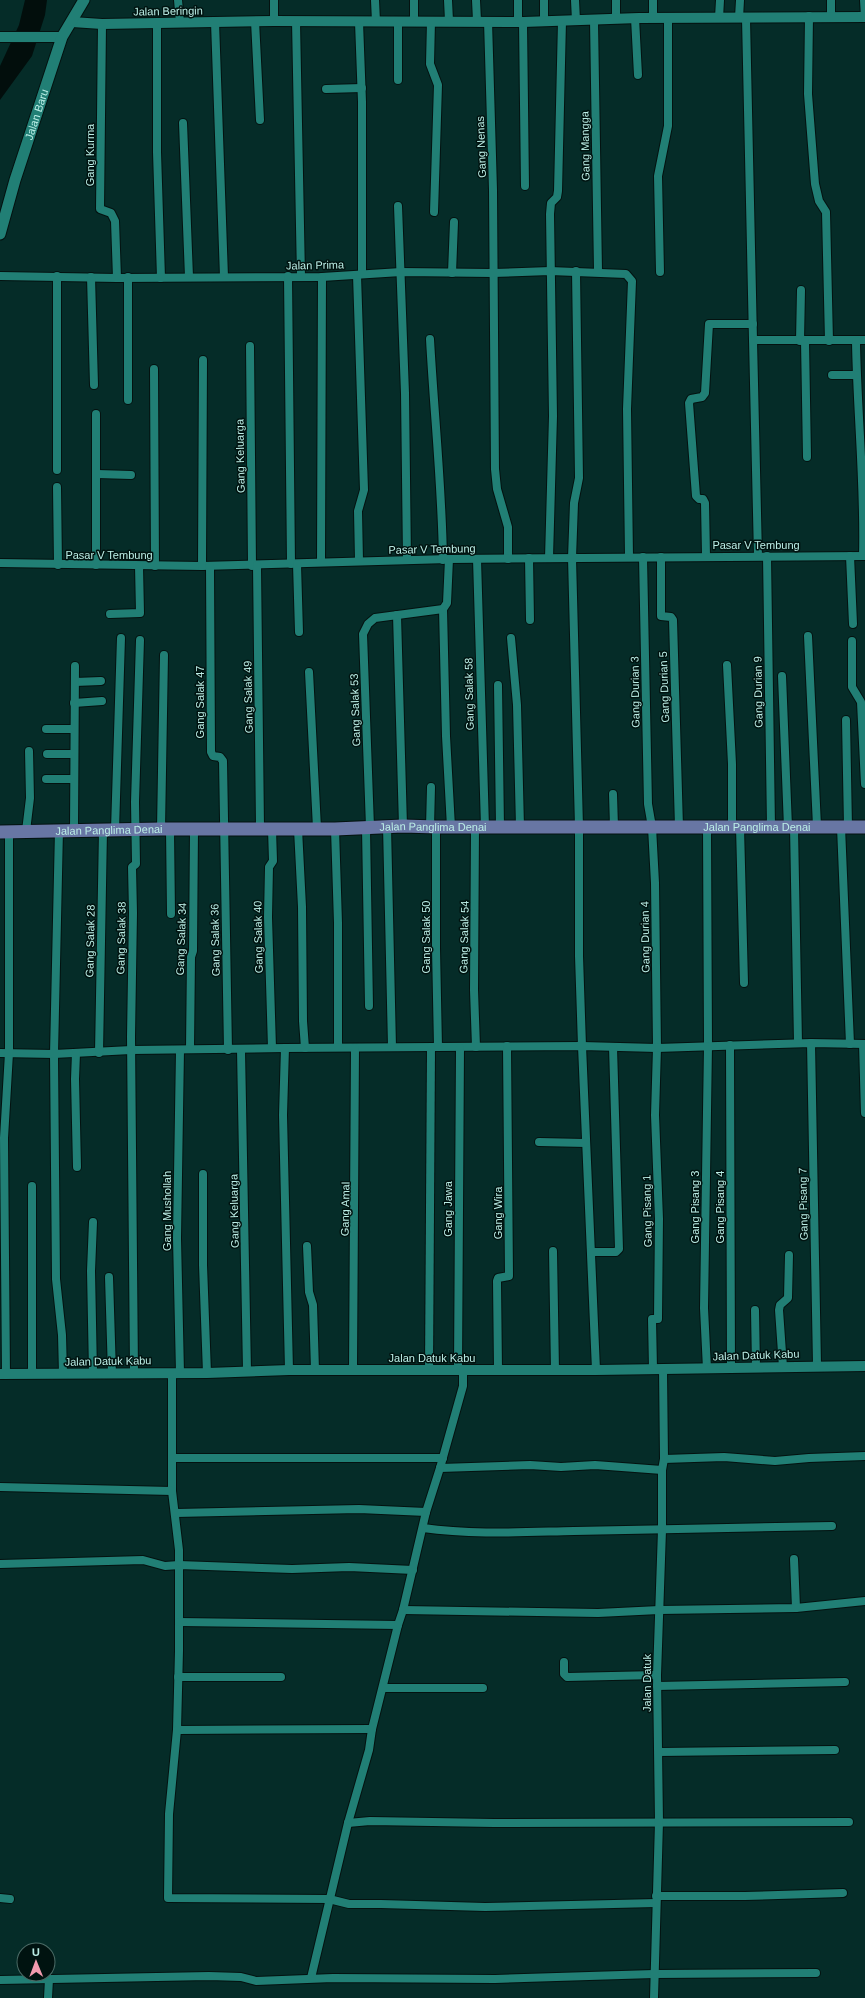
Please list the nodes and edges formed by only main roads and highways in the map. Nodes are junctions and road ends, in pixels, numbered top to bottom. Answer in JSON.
{"nodes":[{"id":1,"x":84,"y":0,"type":"edge"},
{"id":2,"x":0,"y":234,"type":"edge"},
{"id":3,"x":865,"y":827,"type":"edge"},
{"id":4,"x":5,"y":832,"type":"edge"}],
"edges":[{"from":1,"to":2,"type":"main road","name":"Jalan Baru"},
{"from":3,"to":4,"type":"main road","name":"Jalan Panglima Denai"}]}
